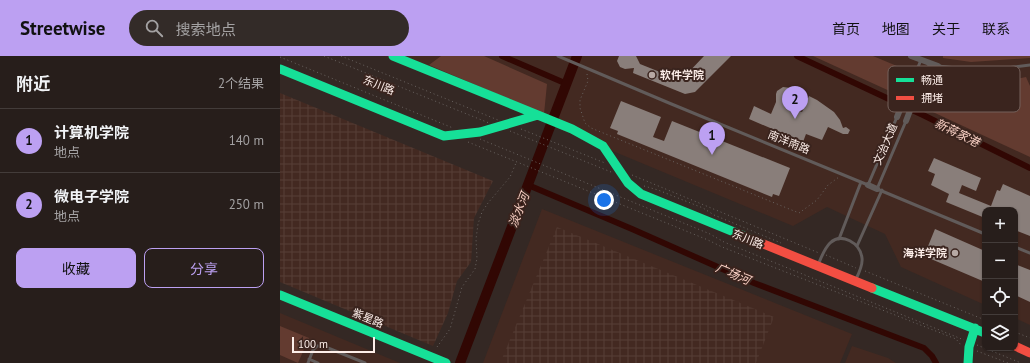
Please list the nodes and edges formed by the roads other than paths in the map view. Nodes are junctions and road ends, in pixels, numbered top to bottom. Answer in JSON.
{"nodes":[{"id":1,"x":393,"y":56,"type":"edge"},
{"id":2,"x":911,"y":56,"type":"edge"},
{"id":3,"x":560,"y":57,"type":"edge"},
{"id":4,"x":921,"y":60,"type":"junction"},
{"id":5,"x":930,"y":63,"type":"junction"},
{"id":6,"x":1030,"y":65,"type":"edge"},
{"id":7,"x":918,"y":66,"type":"edge"},
{"id":8,"x":929,"y":66,"type":"edge"},
{"id":9,"x":938,"y":66,"type":"edge"},
{"id":10,"x":1020,"y":66,"type":"edge"},
{"id":11,"x":280,"y":69,"type":"edge"},
{"id":12,"x":898,"y":112,"type":"edge"},
{"id":13,"x":909,"y":112,"type":"edge"},
{"id":14,"x":538,"y":115,"type":"junction"},
{"id":15,"x":896,"y":117,"type":"joint"},
{"id":16,"x":906,"y":121,"type":"joint"},
{"id":17,"x":861,"y":182,"type":"junction"},
{"id":18,"x":868,"y":185,"type":"junction"},
{"id":19,"x":880,"y":190,"type":"junction"},
{"id":20,"x":982,"y":233,"type":"edge"},
{"id":21,"x":839,"y":239,"type":"junction"},
{"id":22,"x":857,"y":246,"type":"junction"},
{"id":23,"x":1018,"y":247,"type":"edge"},
{"id":24,"x":1030,"y":253,"type":"edge"},
{"id":25,"x":818,"y":266,"type":"junction"},
{"id":26,"x":856,"y":281,"type":"junction"},
{"id":27,"x":280,"y":295,"type":"edge"},
{"id":28,"x":975,"y":328,"type":"junction"},
{"id":29,"x":982,"y":332,"type":"edge"},
{"id":30,"x":1018,"y":347,"type":"edge"},
{"id":31,"x":1030,"y":353,"type":"edge"},
{"id":32,"x":308,"y":361,"type":"edge"},
{"id":33,"x":443,"y":362,"type":"edge"},
{"id":34,"x":318,"y":363,"type":"edge"},
{"id":35,"x":365,"y":363,"type":"edge"},
{"id":36,"x":968,"y":363,"type":"edge"}],
"edges":[{"from":1,"to":14,"type":"main road","name":"东川路"},
{"from":2,"to":4,"type":"street"},
{"from":3,"to":17,"type":"lane","name":"南洋南路"},
{"from":4,"to":5,"type":"street"},
{"from":4,"to":7,"type":"lane","name":"文治大道"},
{"from":5,"to":8,"type":"lane","name":"文治大道"},
{"from":5,"to":9,"type":"street"},
{"from":6,"to":10,"type":"lane"},
{"from":11,"to":14,"type":"main road"},
{"from":12,"to":15,"type":"street","name":"文治大道"},
{"from":13,"to":16,"type":"street","name":"文治大道"},
{"from":14,"to":25,"type":"main road","name":"东川路"},
{"from":15,"to":18,"type":"lane","name":"文治大道"},
{"from":16,"to":19,"type":"lane","name":"文治大道"},
{"from":17,"to":18,"type":"lane","name":"南洋南路"},
{"from":17,"to":21,"type":"lane"},
{"from":18,"to":19,"type":"street","name":"南洋南路"},
{"from":19,"to":20,"type":"lane","name":"南洋南路"},
{"from":19,"to":22,"type":"lane","name":"文治大道"},
{"from":21,"to":22,"type":"lane"},
{"from":21,"to":25,"type":"lane"},
{"from":22,"to":26,"type":"lane"},
{"from":23,"to":24,"type":"lane"},
{"from":25,"to":26,"type":"main road","name":"东川路"},
{"from":26,"to":28,"type":"main road","name":"东川路"},
{"from":27,"to":33,"type":"main road","name":"紫星路"},
{"from":28,"to":29,"type":"main road","name":"东川路"},
{"from":28,"to":36,"type":"main road"},
{"from":30,"to":31,"type":"main road"},
{"from":32,"to":34,"type":"lane"},
{"from":32,"to":35,"type":"lane"}]}
